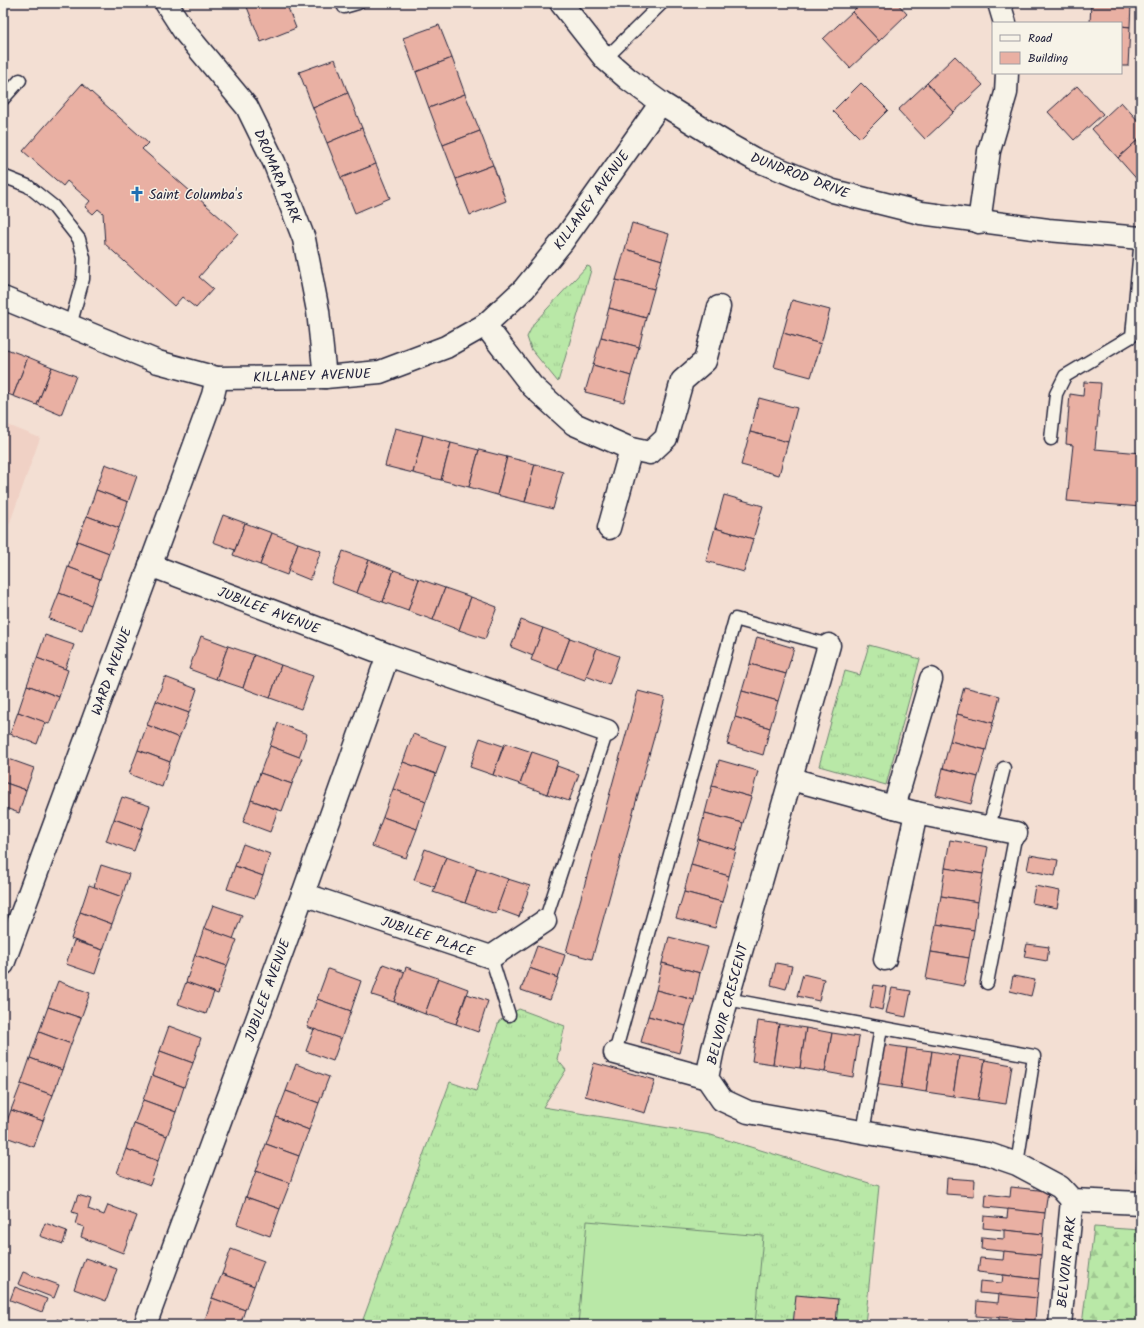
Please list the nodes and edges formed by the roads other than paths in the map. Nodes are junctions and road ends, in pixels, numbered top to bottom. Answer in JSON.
{"nodes":[{"id":1,"x":166,"y":3,"type":"edge"},
{"id":2,"x":342,"y":3,"type":"edge"},
{"id":3,"x":358,"y":3,"type":"edge"},
{"id":4,"x":561,"y":3,"type":"edge"},
{"id":5,"x":662,"y":3,"type":"edge"},
{"id":6,"x":999,"y":3,"type":"edge"},
{"id":7,"x":1005,"y":22,"type":"edge"},
{"id":8,"x":605,"y":58,"type":"junction"},
{"id":9,"x":1007,"y":74,"type":"edge"},
{"id":10,"x":20,"y":80,"type":"dead end"},
{"id":11,"x":3,"y":99,"type":"edge"},
{"id":12,"x":661,"y":103,"type":"junction"},
{"id":13,"x":3,"y":176,"type":"edge"},
{"id":14,"x":979,"y":222,"type":"junction"},
{"id":15,"x":1141,"y":238,"type":"edge"},
{"id":16,"x":3,"y":298,"type":"edge"},
{"id":17,"x":719,"y":307,"type":"dead end"},
{"id":18,"x":485,"y":325,"type":"junction"},
{"id":19,"x":70,"y":326,"type":"junction"},
{"id":20,"x":325,"y":377,"type":"junction"},
{"id":21,"x":217,"y":378,"type":"junction"},
{"id":22,"x":1051,"y":439,"type":"dead end"},
{"id":23,"x":631,"y":449,"type":"junction"},
{"id":24,"x":609,"y":528,"type":"dead end"},
{"id":25,"x":150,"y":565,"type":"junction"},
{"id":26,"x":829,"y":645,"type":"joint"},
{"id":27,"x":388,"y":655,"type":"junction"},
{"id":28,"x":931,"y":679,"type":"dead end"},
{"id":29,"x":607,"y":731,"type":"joint"},
{"id":30,"x":1004,"y":768,"type":"dead end"},
{"id":31,"x":791,"y":779,"type":"junction"},
{"id":32,"x":894,"y":807,"type":"junction"},
{"id":33,"x":916,"y":813,"type":"junction"},
{"id":34,"x":989,"y":827,"type":"junction"},
{"id":35,"x":1016,"y":833,"type":"joint"},
{"id":36,"x":303,"y":894,"type":"junction"},
{"id":37,"x":545,"y":921,"type":"joint"},
{"id":38,"x":491,"y":957,"type":"junction"},
{"id":39,"x":885,"y":960,"type":"dead end"},
{"id":40,"x":3,"y":964,"type":"edge"},
{"id":41,"x":987,"y":983,"type":"dead end"},
{"id":42,"x":727,"y":999,"type":"junction"},
{"id":43,"x":509,"y":1015,"type":"dead end"},
{"id":44,"x":881,"y":1028,"type":"junction"},
{"id":45,"x":616,"y":1053,"type":"joint"},
{"id":46,"x":707,"y":1078,"type":"junction"},
{"id":47,"x":863,"y":1132,"type":"junction"},
{"id":48,"x":1017,"y":1164,"type":"junction"},
{"id":49,"x":1072,"y":1200,"type":"junction"},
{"id":50,"x":1141,"y":1203,"type":"edge"},
{"id":51,"x":145,"y":1325,"type":"edge"},
{"id":52,"x":1060,"y":1325,"type":"edge"}],
"edges":[{"from":1,"to":20,"type":"street","name":"DROMARA PARK"},
{"from":2,"to":3,"type":"lane"},
{"from":4,"to":8,"type":"street","name":"DUNDROD DRIVE"},
{"from":5,"to":8,"type":"lane"},
{"from":6,"to":7,"type":"street"},
{"from":8,"to":12,"type":"street","name":"DUNDROD DRIVE"},
{"from":9,"to":14,"type":"street"},
{"from":10,"to":11,"type":"lane"},
{"from":12,"to":14,"type":"street","name":"DUNDROD DRIVE"},
{"from":12,"to":18,"type":"street","name":"KILLANEY AVENUE"},
{"from":13,"to":19,"type":"lane"},
{"from":14,"to":15,"type":"street","name":"DUNDROD DRIVE"},
{"from":15,"to":22,"type":"lane"},
{"from":16,"to":19,"type":"street","name":"KILLANEY AVENUE"},
{"from":17,"to":23,"type":"street"},
{"from":18,"to":20,"type":"street","name":"KILLANEY AVENUE"},
{"from":18,"to":23,"type":"street"},
{"from":19,"to":21,"type":"street","name":"KILLANEY AVENUE"},
{"from":20,"to":21,"type":"street","name":"KILLANEY AVENUE"},
{"from":21,"to":25,"type":"street","name":"WARD AVENUE"},
{"from":23,"to":24,"type":"street"},
{"from":25,"to":27,"type":"street","name":"JUBILEE AVENUE"},
{"from":25,"to":40,"type":"street","name":"WARD AVENUE"},
{"from":26,"to":31,"type":"street","name":"BELVOIR CRESCENT"},
{"from":26,"to":45,"type":"lane"},
{"from":27,"to":29,"type":"street","name":"JUBILEE AVENUE"},
{"from":27,"to":36,"type":"street","name":"JUBILEE AVENUE"},
{"from":28,"to":32,"type":"street"},
{"from":29,"to":37,"type":"lane"},
{"from":30,"to":34,"type":"lane"},
{"from":31,"to":32,"type":"street"},
{"from":31,"to":42,"type":"street","name":"BELVOIR CRESCENT"},
{"from":32,"to":33,"type":"street"},
{"from":33,"to":34,"type":"street"},
{"from":33,"to":39,"type":"street"},
{"from":34,"to":35,"type":"street"},
{"from":35,"to":41,"type":"lane"},
{"from":36,"to":38,"type":"street","name":"JUBILEE PLACE"},
{"from":36,"to":51,"type":"street","name":"JUBILEE AVENUE"},
{"from":37,"to":38,"type":"street","name":"JUBILEE PLACE"},
{"from":38,"to":43,"type":"lane"},
{"from":42,"to":44,"type":"lane"},
{"from":42,"to":46,"type":"street","name":"BELVOIR CRESCENT"},
{"from":44,"to":47,"type":"lane"},
{"from":44,"to":48,"type":"lane"},
{"from":45,"to":46,"type":"street"},
{"from":46,"to":47,"type":"street","name":"BELVOIR CRESCENT"},
{"from":47,"to":48,"type":"street","name":"BELVOIR CRESCENT"},
{"from":48,"to":49,"type":"street","name":"BELVOIR CRESCENT"},
{"from":49,"to":50,"type":"street"},
{"from":49,"to":52,"type":"street","name":"BELVOIR PARK"}]}
